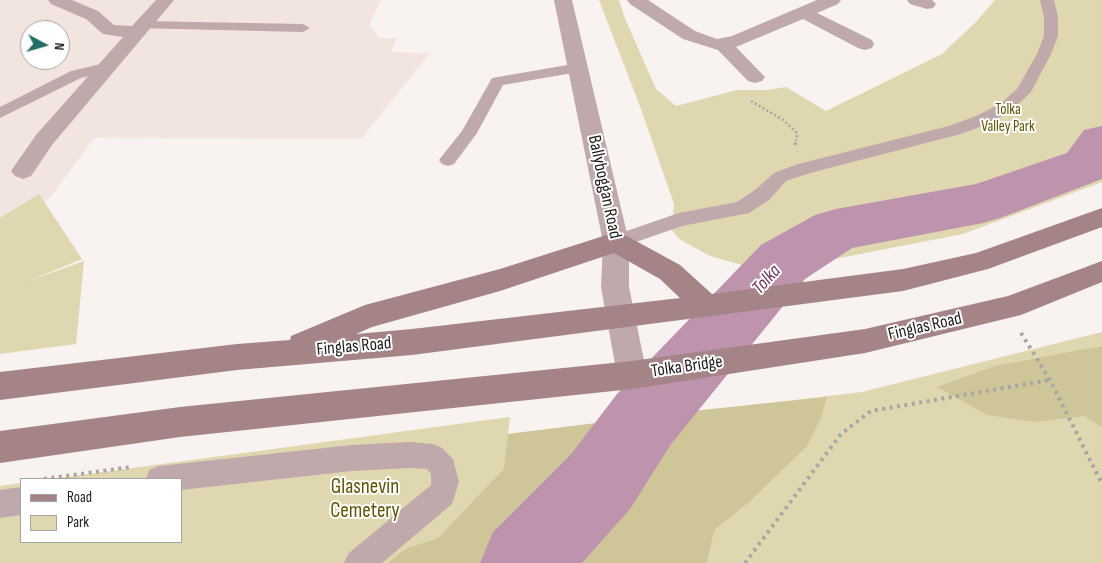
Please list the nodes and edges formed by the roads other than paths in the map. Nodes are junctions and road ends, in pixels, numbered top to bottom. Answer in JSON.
{"nodes":[{"id":1,"x":57,"y":0,"type":"edge"},
{"id":2,"x":165,"y":0,"type":"edge"},
{"id":3,"x":563,"y":0,"type":"edge"},
{"id":4,"x":636,"y":0,"type":"edge"},
{"id":5,"x":832,"y":0,"type":"edge"},
{"id":6,"x":1047,"y":0,"type":"edge"},
{"id":7,"x":804,"y":13,"type":"junction"},
{"id":8,"x":303,"y":28,"type":"dead end"},
{"id":9,"x":138,"y":29,"type":"junction"},
{"id":10,"x":722,"y":44,"type":"junction"},
{"id":11,"x":865,"y":44,"type":"dead end"},
{"id":12,"x":105,"y":68,"type":"junction"},
{"id":13,"x":579,"y":68,"type":"junction"},
{"id":14,"x":756,"y":77,"type":"road end"},
{"id":15,"x":0,"y":113,"type":"edge"},
{"id":16,"x":448,"y":160,"type":"dead end"},
{"id":17,"x":23,"y":171,"type":"dead end"},
{"id":18,"x":1102,"y":217,"type":"edge"},
{"id":19,"x":616,"y":242,"type":"junction"},
{"id":20,"x":1102,"y":271,"type":"edge"},
{"id":21,"x":707,"y":306,"type":"junction"},
{"id":22,"x":621,"y":317,"type":"junction"},
{"id":23,"x":282,"y":354,"type":"junction"},
{"id":24,"x":741,"y":359,"type":"joint"},
{"id":25,"x":632,"y":375,"type":"junction"},
{"id":26,"x":0,"y":386,"type":"edge"},
{"id":27,"x":0,"y":447,"type":"edge"},
{"id":28,"x":168,"y":478,"type":"edge"},
{"id":29,"x":20,"y":501,"type":"edge"},
{"id":30,"x":0,"y":504,"type":"edge"},
{"id":31,"x":359,"y":563,"type":"edge"}],
"edges":[{"from":1,"to":9,"type":"street"},
{"from":2,"to":9,"type":"street"},
{"from":3,"to":13,"type":"street","name":"Ballyboggan Road"},
{"from":4,"to":10,"type":"street"},
{"from":5,"to":7,"type":"street"},
{"from":6,"to":19,"type":"lane"},
{"from":7,"to":10,"type":"street"},
{"from":7,"to":11,"type":"street"},
{"from":8,"to":9,"type":"lane"},
{"from":9,"to":12,"type":"street"},
{"from":10,"to":14,"type":"street"},
{"from":12,"to":15,"type":"lane"},
{"from":12,"to":17,"type":"street"},
{"from":13,"to":16,"type":"lane"},
{"from":13,"to":19,"type":"street","name":"Ballyboggan Road"},
{"from":18,"to":21,"type":"main road"},
{"from":19,"to":21,"type":"main road"},
{"from":19,"to":22,"type":"street","name":"Ballyboggan Road"},
{"from":19,"to":23,"type":"main road"},
{"from":20,"to":24,"type":"main road","name":"Finglas Road"},
{"from":21,"to":22,"type":"main road","name":"Finglas Road"},
{"from":22,"to":23,"type":"main road","name":"Finglas Road"},
{"from":22,"to":25,"type":"street","name":"Ballyboggan Road"},
{"from":23,"to":26,"type":"main road","name":"Finglas Road"},
{"from":24,"to":25,"type":"main road","name":"Tolka Bridge"},
{"from":25,"to":27,"type":"main road"},
{"from":28,"to":31,"type":"lane"},
{"from":29,"to":30,"type":"lane"}]}
